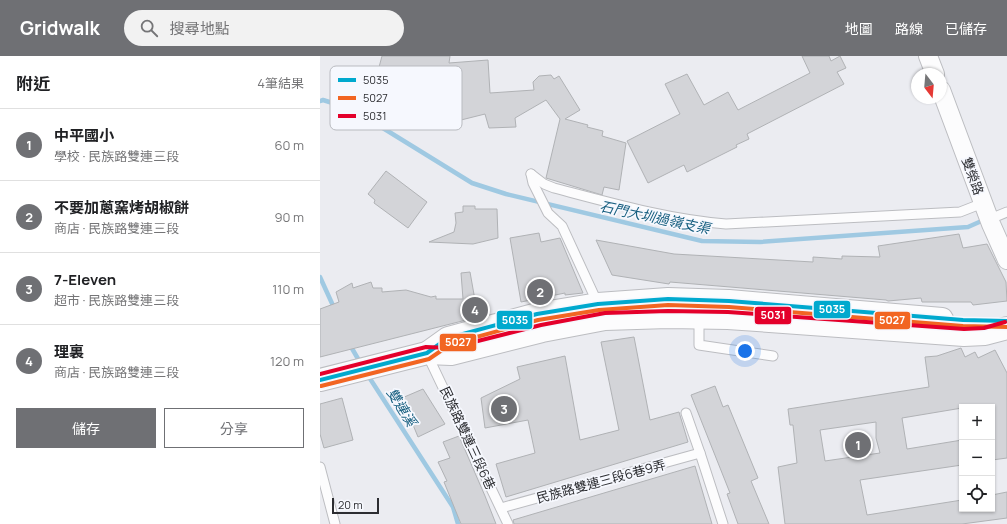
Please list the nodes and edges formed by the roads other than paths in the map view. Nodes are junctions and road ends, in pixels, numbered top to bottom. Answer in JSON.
{"nodes":[{"id":1,"x":928,"y":56,"type":"edge"},
{"id":2,"x":933,"y":68,"type":"edge"},
{"id":3,"x":946,"y":104,"type":"edge"},
{"id":4,"x":986,"y":211,"type":"junction"},
{"id":5,"x":1007,"y":212,"type":"edge"},
{"id":6,"x":1007,"y":260,"type":"edge"},
{"id":7,"x":699,"y":309,"type":"junction"},
{"id":8,"x":602,"y":312,"type":"junction"},
{"id":9,"x":1007,"y":321,"type":"edge"},
{"id":10,"x":1007,"y":328,"type":"edge"},
{"id":11,"x":427,"y":352,"type":"junction"},
{"id":12,"x":773,"y":356,"type":"dead end"},
{"id":13,"x":320,"y":380,"type":"edge"},
{"id":14,"x":686,"y":413,"type":"dead end"},
{"id":15,"x":700,"y":453,"type":"junction"},
{"id":16,"x":320,"y":467,"type":"edge"},
{"id":17,"x":501,"y":508,"type":"junction"},
{"id":18,"x":334,"y":524,"type":"edge"},
{"id":19,"x":508,"y":524,"type":"edge"},
{"id":20,"x":723,"y":524,"type":"edge"}],
"edges":[{"from":1,"to":2,"type":"street"},
{"from":3,"to":4,"type":"street","name":"雙榮路"},
{"from":4,"to":5,"type":"lane"},
{"from":4,"to":6,"type":"street","name":"雙榮路"},
{"from":4,"to":8,"type":"lane"},
{"from":7,"to":8,"type":"main road"},
{"from":7,"to":9,"type":"main road"},
{"from":7,"to":10,"type":"main road"},
{"from":7,"to":12,"type":"lane"},
{"from":8,"to":11,"type":"main road"},
{"from":11,"to":13,"type":"main road"},
{"from":11,"to":17,"type":"lane","name":"民族路雙連三段6巷"},
{"from":14,"to":15,"type":"lane"},
{"from":15,"to":17,"type":"lane","name":"民族路雙連三段6巷9弄"},
{"from":15,"to":20,"type":"lane"},
{"from":16,"to":18,"type":"lane"},
{"from":17,"to":19,"type":"lane","name":"民族路雙連三段6巷"}]}
